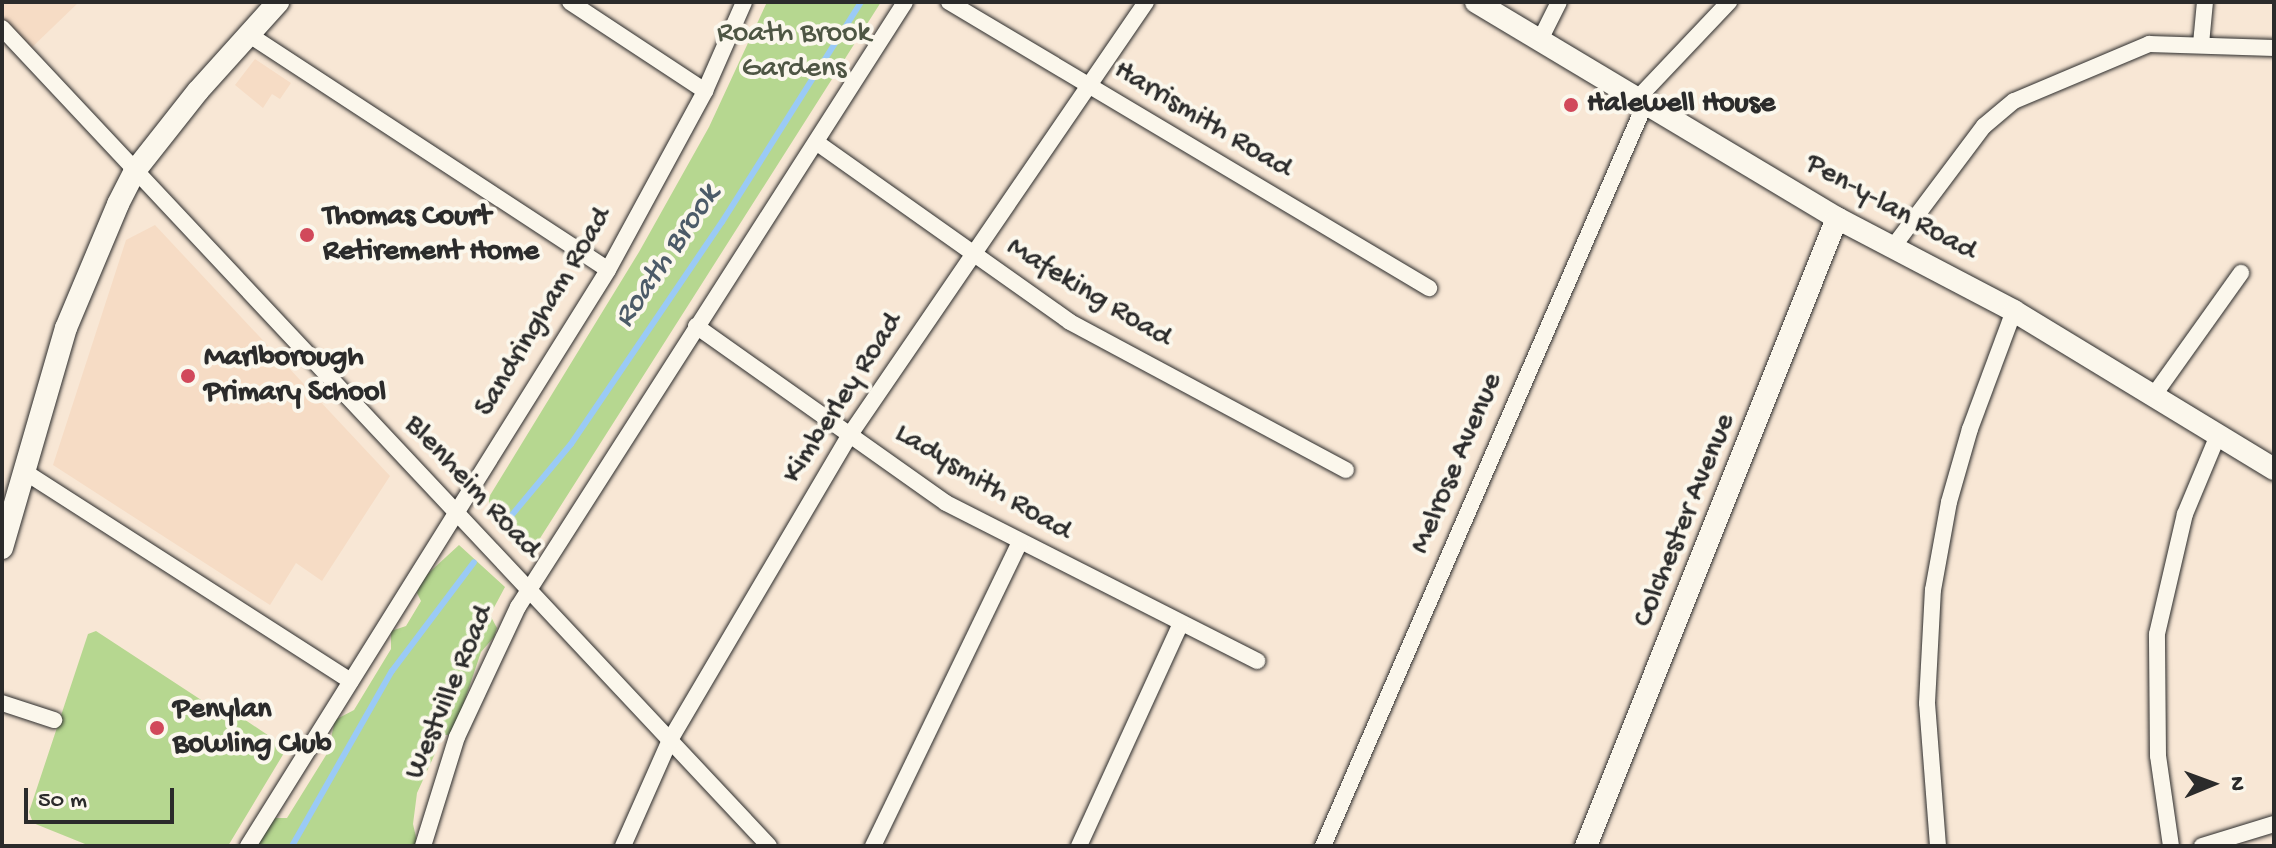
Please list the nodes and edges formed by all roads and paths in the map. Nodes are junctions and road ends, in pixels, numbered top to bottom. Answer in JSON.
{"nodes":[{"id":1,"x":278,"y":2,"type":"edge"},
{"id":2,"x":570,"y":2,"type":"edge"},
{"id":3,"x":744,"y":2,"type":"edge"},
{"id":4,"x":905,"y":2,"type":"edge"},
{"id":5,"x":949,"y":2,"type":"edge"},
{"id":6,"x":1146,"y":2,"type":"edge"},
{"id":7,"x":1476,"y":2,"type":"edge"},
{"id":8,"x":1559,"y":2,"type":"edge"},
{"id":9,"x":1729,"y":2,"type":"edge"},
{"id":10,"x":2205,"y":2,"type":"edge"},
{"id":11,"x":2,"y":28,"type":"edge"},
{"id":12,"x":248,"y":34,"type":"junction"},
{"id":13,"x":1540,"y":40,"type":"junction"},
{"id":14,"x":2201,"y":44,"type":"junction"},
{"id":15,"x":2274,"y":48,"type":"edge"},
{"id":16,"x":1090,"y":88,"type":"junction"},
{"id":17,"x":705,"y":91,"type":"junction"},
{"id":18,"x":1641,"y":102,"type":"junction"},
{"id":19,"x":816,"y":142,"type":"junction"},
{"id":20,"x":134,"y":172,"type":"junction"},
{"id":21,"x":1837,"y":218,"type":"junction"},
{"id":22,"x":1893,"y":247,"type":"junction"},
{"id":23,"x":973,"y":256,"type":"junction"},
{"id":24,"x":608,"y":270,"type":"junction"},
{"id":25,"x":2241,"y":273,"type":"dead end"},
{"id":26,"x":1429,"y":288,"type":"dead end"},
{"id":27,"x":2014,"y":311,"type":"junction"},
{"id":28,"x":696,"y":326,"type":"junction"},
{"id":29,"x":2154,"y":395,"type":"junction"},
{"id":30,"x":2218,"y":435,"type":"junction"},
{"id":31,"x":849,"y":436,"type":"junction"},
{"id":32,"x":2274,"y":469,"type":"edge"},
{"id":33,"x":1346,"y":470,"type":"dead end"},
{"id":34,"x":25,"y":472,"type":"junction"},
{"id":35,"x":456,"y":513,"type":"junction"},
{"id":36,"x":1020,"y":542,"type":"junction"},
{"id":37,"x":2,"y":548,"type":"edge"},
{"id":38,"x":528,"y":590,"type":"junction"},
{"id":39,"x":1180,"y":625,"type":"junction"},
{"id":40,"x":1257,"y":661,"type":"dead end"},
{"id":41,"x":351,"y":681,"type":"junction"},
{"id":42,"x":2,"y":703,"type":"edge"},
{"id":43,"x":54,"y":720,"type":"dead end"},
{"id":44,"x":670,"y":740,"type":"junction"},
{"id":45,"x":2272,"y":830,"type":"edge"},
{"id":46,"x":248,"y":846,"type":"edge"},
{"id":47,"x":423,"y":846,"type":"edge"},
{"id":48,"x":623,"y":846,"type":"edge"},
{"id":49,"x":769,"y":846,"type":"edge"},
{"id":50,"x":873,"y":846,"type":"edge"},
{"id":51,"x":1079,"y":846,"type":"edge"},
{"id":52,"x":1323,"y":846,"type":"edge"},
{"id":53,"x":1586,"y":846,"type":"edge"},
{"id":54,"x":1938,"y":846,"type":"edge"},
{"id":55,"x":2171,"y":846,"type":"edge"},
{"id":56,"x":2202,"y":846,"type":"edge"}],
"edges":[{"from":1,"to":12,"type":"street"},
{"from":2,"to":17,"type":"street"},
{"from":3,"to":17,"type":"street","name":"Sandringham Road"},
{"from":4,"to":19,"type":"street","name":"Westville Road"},
{"from":5,"to":16,"type":"street","name":"Harrismith Road"},
{"from":6,"to":16,"type":"street","name":"Kimberley Road"},
{"from":7,"to":13,"type":"street","name":"Pen-y-lan Road"},
{"from":8,"to":13,"type":"street"},
{"from":9,"to":18,"type":"street"},
{"from":10,"to":14,"type":"street"},
{"from":11,"to":20,"type":"street","name":"Blenheim Road"},
{"from":12,"to":20,"type":"street"},
{"from":12,"to":24,"type":"street"},
{"from":13,"to":18,"type":"street","name":"Pen-y-lan Road"},
{"from":14,"to":15,"type":"street"},
{"from":14,"to":22,"type":"street"},
{"from":16,"to":23,"type":"street","name":"Kimberley Road"},
{"from":16,"to":26,"type":"street","name":"Harrismith Road"},
{"from":17,"to":24,"type":"street","name":"Sandringham Road"},
{"from":18,"to":21,"type":"street","name":"Pen-y-lan Road"},
{"from":18,"to":52,"type":"street","name":"Melrose Avenue"},
{"from":19,"to":23,"type":"street","name":"Mafeking Road"},
{"from":19,"to":28,"type":"street","name":"Westville Road"},
{"from":20,"to":34,"type":"street"},
{"from":20,"to":35,"type":"street","name":"Blenheim Road"},
{"from":21,"to":22,"type":"street","name":"Pen-y-lan Road"},
{"from":21,"to":53,"type":"street","name":"Colchester Avenue"},
{"from":22,"to":27,"type":"street","name":"Pen-y-lan Road"},
{"from":23,"to":31,"type":"street","name":"Kimberley Road"},
{"from":23,"to":33,"type":"street","name":"Mafeking Road"},
{"from":24,"to":35,"type":"street","name":"Sandringham Road"},
{"from":25,"to":29,"type":"street"},
{"from":27,"to":29,"type":"street","name":"Pen-y-lan Road"},
{"from":27,"to":54,"type":"street"},
{"from":28,"to":31,"type":"street","name":"Ladysmith Road"},
{"from":28,"to":38,"type":"street","name":"Westville Road"},
{"from":29,"to":30,"type":"street","name":"Pen-y-lan Road"},
{"from":30,"to":32,"type":"street","name":"Pen-y-lan Road"},
{"from":30,"to":55,"type":"street"},
{"from":31,"to":36,"type":"street","name":"Ladysmith Road"},
{"from":31,"to":44,"type":"street","name":"Kimberley Road"},
{"from":34,"to":37,"type":"street"},
{"from":34,"to":41,"type":"street"},
{"from":35,"to":38,"type":"street","name":"Blenheim Road"},
{"from":35,"to":41,"type":"street","name":"Sandringham Road"},
{"from":36,"to":39,"type":"street","name":"Ladysmith Road"},
{"from":36,"to":50,"type":"street"},
{"from":38,"to":44,"type":"street","name":"Blenheim Road"},
{"from":38,"to":47,"type":"street","name":"Westville Road"},
{"from":39,"to":40,"type":"street","name":"Ladysmith Road"},
{"from":39,"to":51,"type":"street"},
{"from":41,"to":46,"type":"street","name":"Sandringham Road"},
{"from":42,"to":43,"type":"street"},
{"from":44,"to":48,"type":"street","name":"Kimberley Road"},
{"from":44,"to":49,"type":"street","name":"Blenheim Road"},
{"from":45,"to":56,"type":"street"}]}
